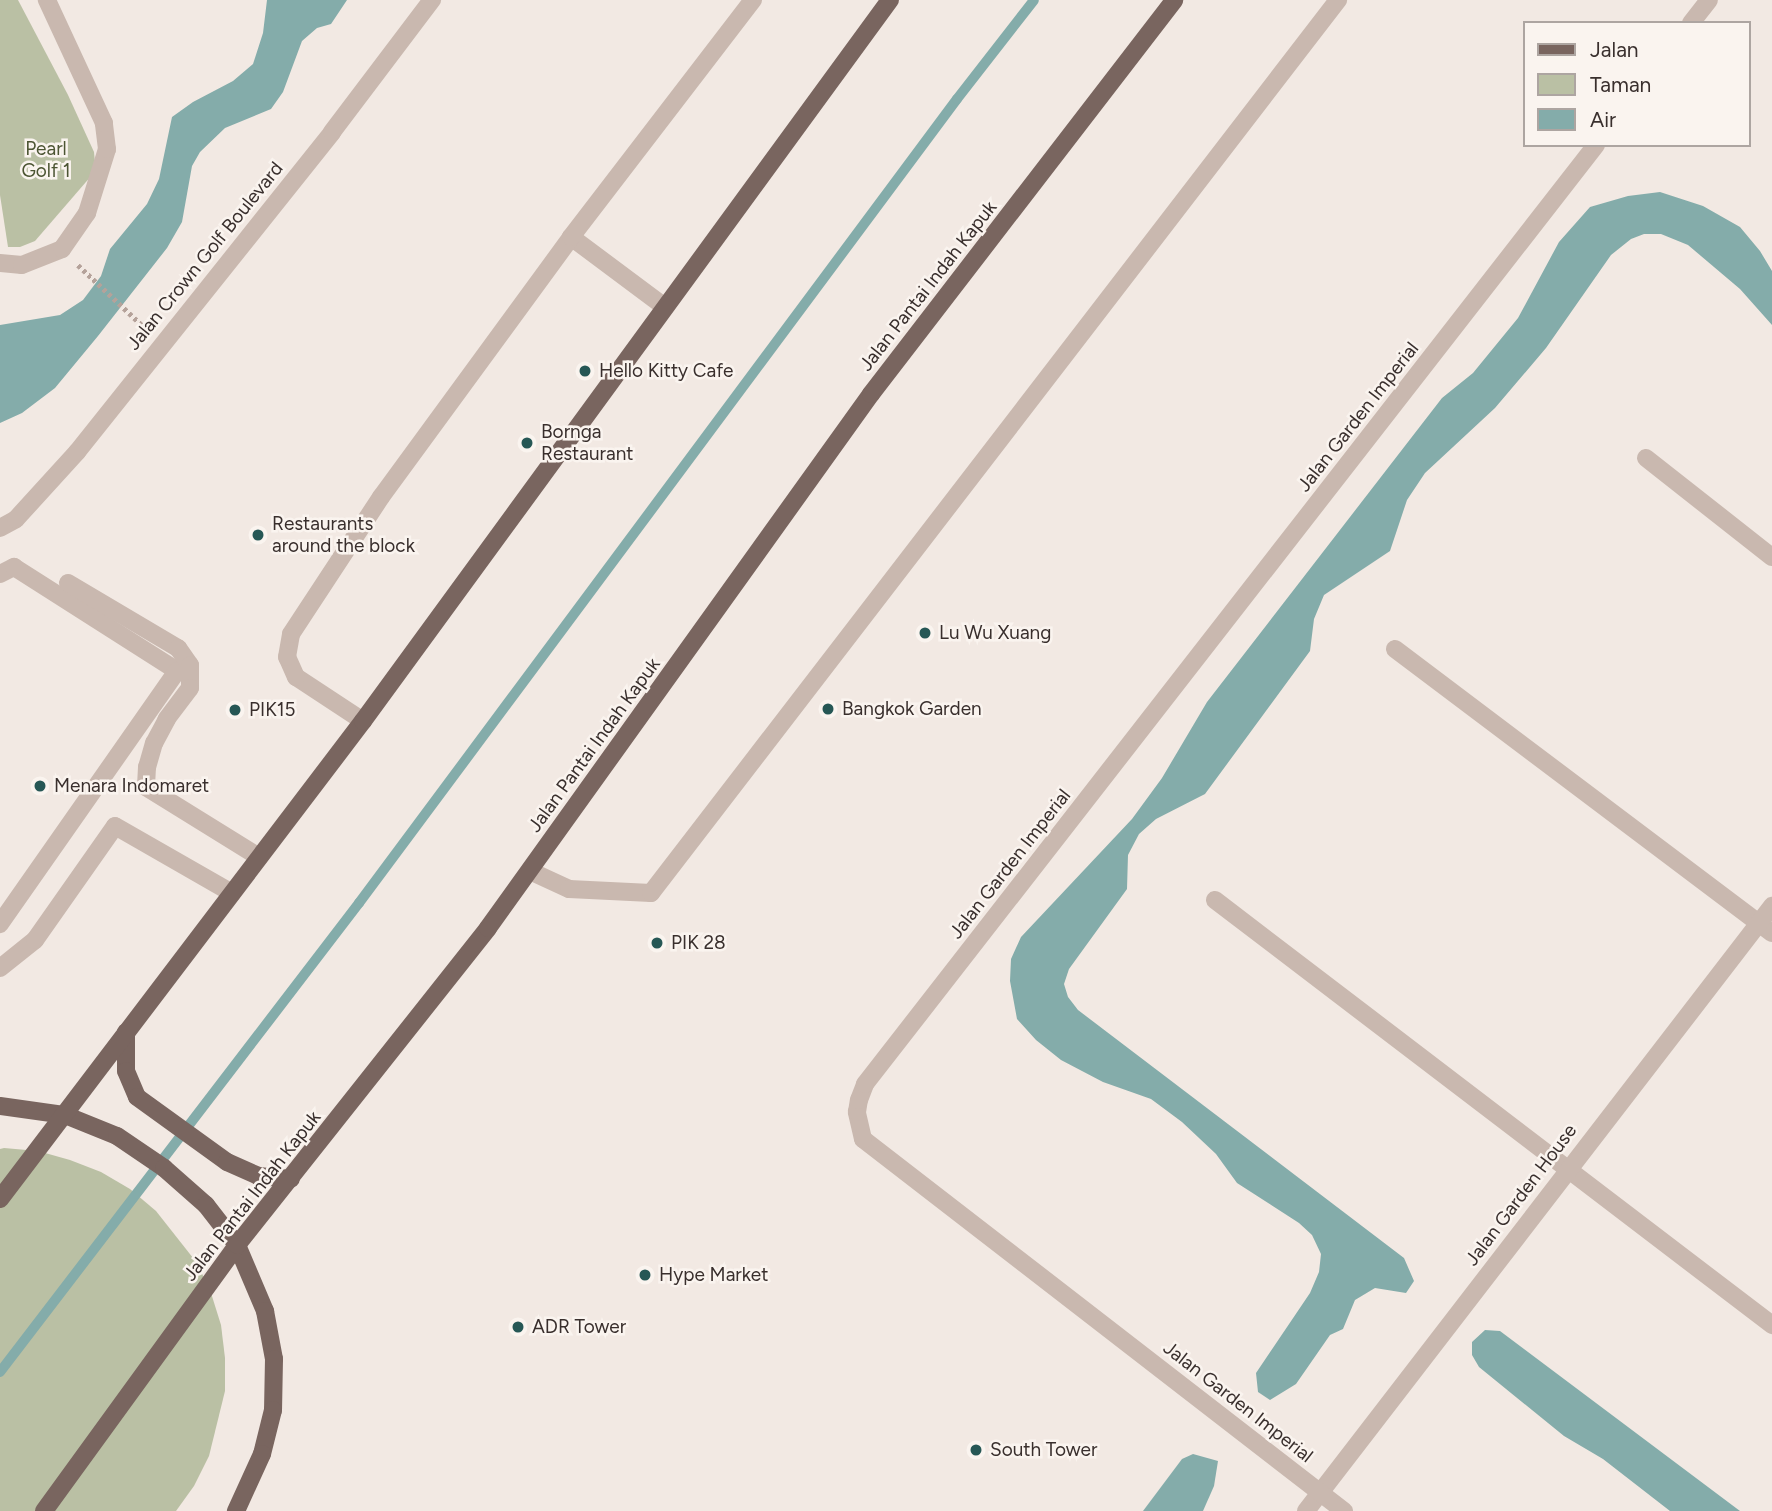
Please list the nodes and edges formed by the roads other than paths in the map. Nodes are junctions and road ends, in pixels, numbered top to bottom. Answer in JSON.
{"nodes":[{"id":1,"x":47,"y":0,"type":"edge"},
{"id":2,"x":432,"y":0,"type":"edge"},
{"id":3,"x":753,"y":0,"type":"edge"},
{"id":4,"x":890,"y":0,"type":"edge"},
{"id":5,"x":1174,"y":0,"type":"edge"},
{"id":6,"x":1338,"y":0,"type":"edge"},
{"id":7,"x":1709,"y":0,"type":"edge"},
{"id":8,"x":1693,"y":21,"type":"edge"},
{"id":9,"x":1594,"y":147,"type":"edge"},
{"id":10,"x":571,"y":237,"type":"junction"},
{"id":11,"x":0,"y":263,"type":"edge"},
{"id":12,"x":665,"y":307,"type":"junction"},
{"id":13,"x":1646,"y":458,"type":"dead end"},
{"id":14,"x":0,"y":528,"type":"edge"},
{"id":15,"x":1772,"y":557,"type":"edge"},
{"id":16,"x":0,"y":575,"type":"edge"},
{"id":17,"x":68,"y":583,"type":"dead end"},
{"id":18,"x":1395,"y":649,"type":"dead end"},
{"id":19,"x":363,"y":721,"type":"junction"},
{"id":20,"x":259,"y":857,"type":"junction"},
{"id":21,"x":530,"y":871,"type":"junction"},
{"id":22,"x":232,"y":893,"type":"junction"},
{"id":23,"x":1215,"y":900,"type":"dead end"},
{"id":24,"x":1772,"y":906,"type":"edge"},
{"id":25,"x":0,"y":924,"type":"edge"},
{"id":26,"x":1765,"y":928,"type":"edge"},
{"id":27,"x":0,"y":964,"type":"edge"},
{"id":28,"x":126,"y":1032,"type":"junction"},
{"id":29,"x":0,"y":1106,"type":"edge"},
{"id":30,"x":65,"y":1115,"type":"junction"},
{"id":31,"x":1567,"y":1168,"type":"junction"},
{"id":32,"x":292,"y":1179,"type":"junction"},
{"id":33,"x":0,"y":1199,"type":"edge"},
{"id":34,"x":237,"y":1245,"type":"junction"},
{"id":35,"x":1772,"y":1325,"type":"edge"},
{"id":36,"x":1320,"y":1493,"type":"junction"},
{"id":37,"x":44,"y":1511,"type":"edge"},
{"id":38,"x":236,"y":1511,"type":"edge"},
{"id":39,"x":1306,"y":1511,"type":"edge"},
{"id":40,"x":1344,"y":1511,"type":"edge"}],
"edges":[{"from":1,"to":11,"type":"street"},
{"from":2,"to":14,"type":"street","name":"Jalan Crown Golf Boulevard"},
{"from":3,"to":10,"type":"street"},
{"from":4,"to":12,"type":"main road"},
{"from":5,"to":21,"type":"main road","name":"Jalan Pantai Indah Kapuk"},
{"from":6,"to":21,"type":"street"},
{"from":7,"to":8,"type":"street"},
{"from":9,"to":36,"type":"street","name":"Jalan Garden Imperial"},
{"from":10,"to":12,"type":"street"},
{"from":10,"to":19,"type":"street"},
{"from":12,"to":19,"type":"main road"},
{"from":13,"to":15,"type":"street"},
{"from":16,"to":25,"type":"street"},
{"from":17,"to":20,"type":"street"},
{"from":18,"to":26,"type":"street"},
{"from":19,"to":20,"type":"main road"},
{"from":20,"to":22,"type":"main road"},
{"from":21,"to":32,"type":"main road","name":"Jalan Pantai Indah Kapuk"},
{"from":22,"to":27,"type":"street"},
{"from":22,"to":28,"type":"main road"},
{"from":23,"to":31,"type":"street"},
{"from":24,"to":26,"type":"street","name":"Jalan Garden House"},
{"from":26,"to":31,"type":"street","name":"Jalan Garden House"},
{"from":28,"to":30,"type":"main road"},
{"from":28,"to":32,"type":"main road"},
{"from":29,"to":30,"type":"main road"},
{"from":30,"to":33,"type":"main road"},
{"from":30,"to":34,"type":"main road"},
{"from":31,"to":35,"type":"street"},
{"from":31,"to":36,"type":"street","name":"Jalan Garden House"},
{"from":32,"to":34,"type":"main road","name":"Jalan Pantai Indah Kapuk"},
{"from":34,"to":37,"type":"main road","name":"Jalan Pantai Indah Kapuk"},
{"from":34,"to":38,"type":"main road"},
{"from":36,"to":39,"type":"street","name":"Jalan Garden House"},
{"from":36,"to":40,"type":"street","name":"Jalan Garden Imperial"}]}
